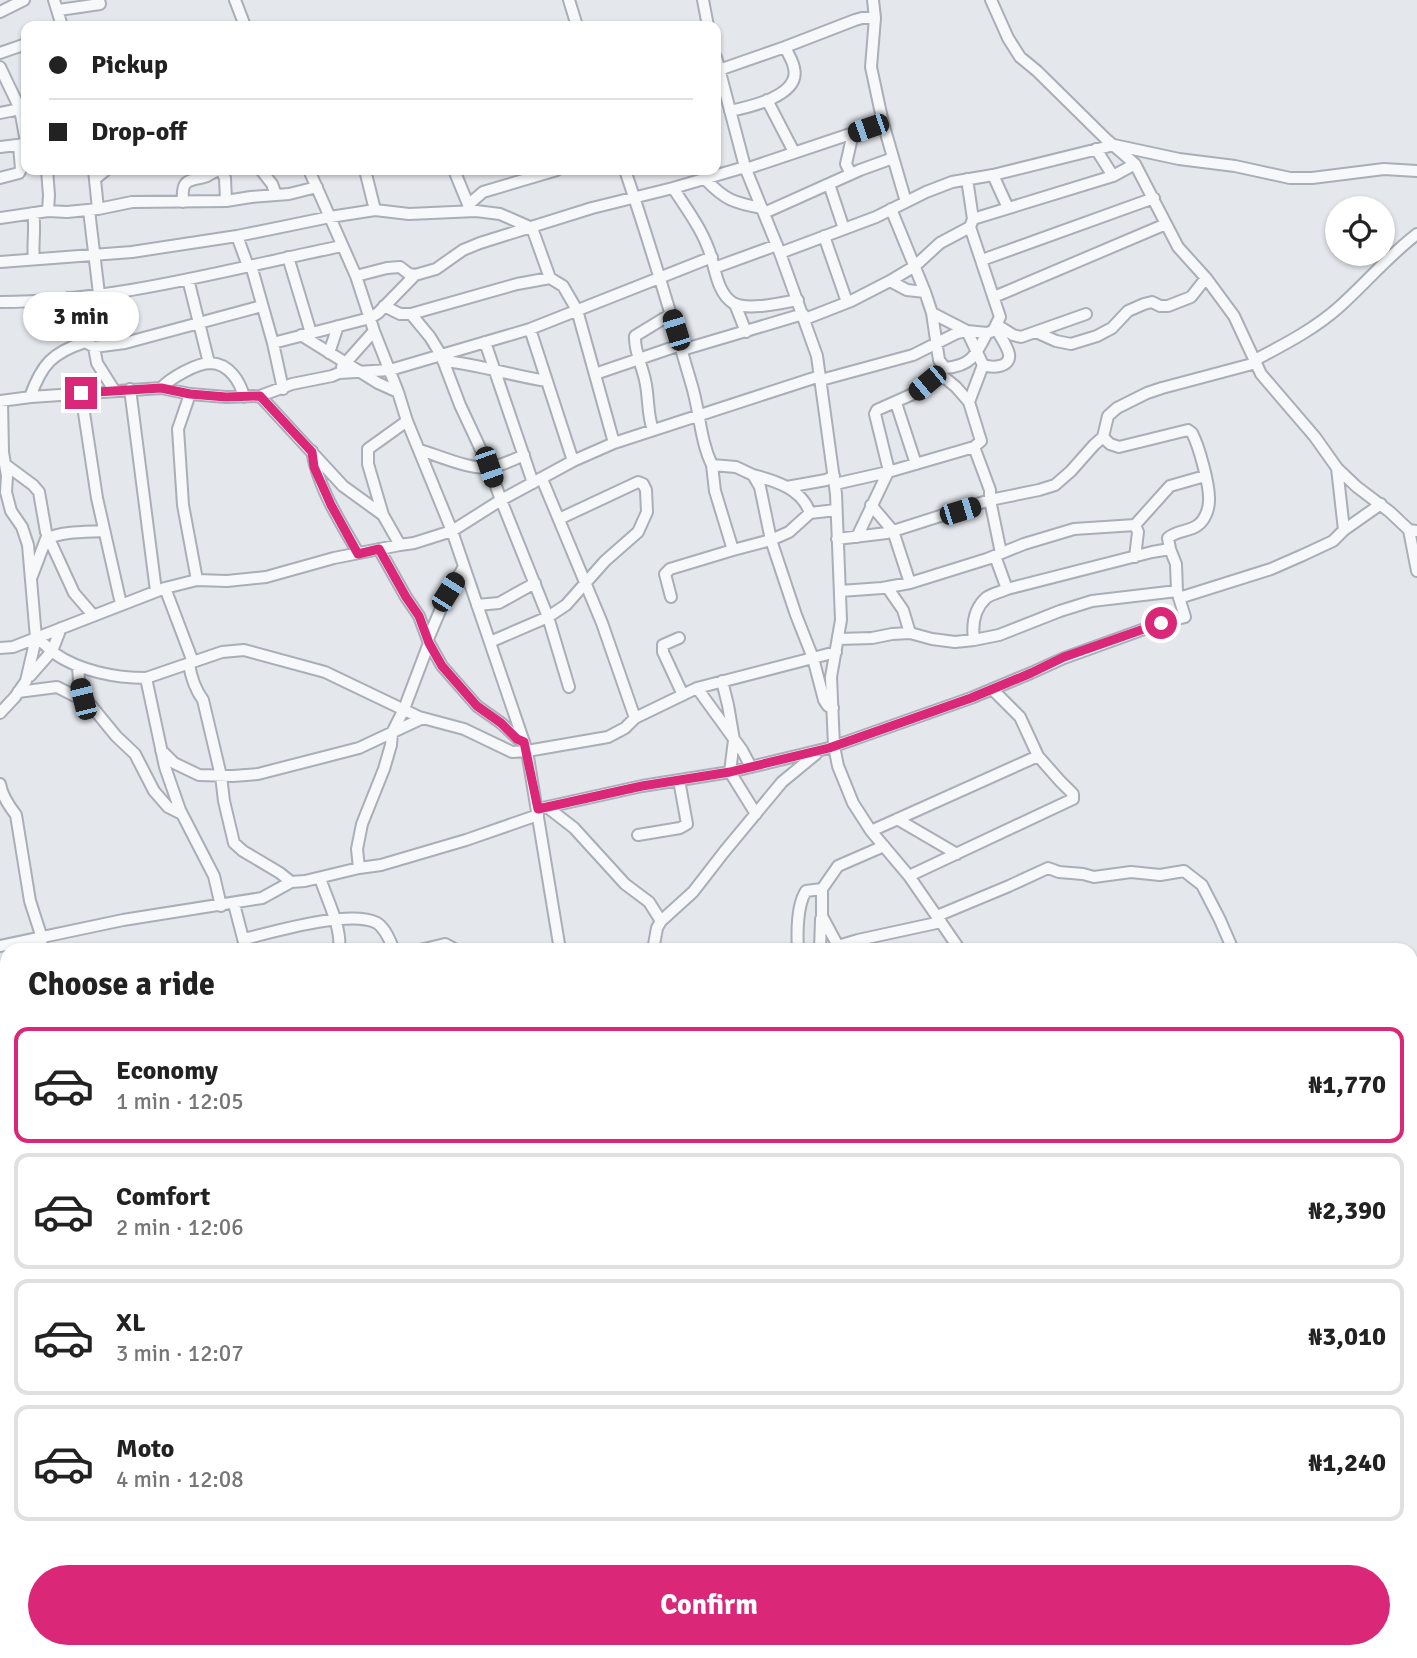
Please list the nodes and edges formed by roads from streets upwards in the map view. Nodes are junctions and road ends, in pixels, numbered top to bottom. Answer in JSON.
{"nodes":[{"id":1,"x":24,"y":0,"type":"edge"},
{"id":2,"x":99,"y":0,"type":"edge"},
{"id":3,"x":235,"y":0,"type":"edge"},
{"id":4,"x":569,"y":0,"type":"edge"},
{"id":5,"x":703,"y":0,"type":"edge"},
{"id":6,"x":873,"y":0,"type":"edge"},
{"id":7,"x":991,"y":0,"type":"edge"},
{"id":8,"x":56,"y":5,"type":"edge"},
{"id":9,"x":0,"y":12,"type":"edge"},
{"id":10,"x":875,"y":18,"type":"junction"},
{"id":11,"x":243,"y":21,"type":"edge"},
{"id":12,"x":575,"y":21,"type":"edge"},
{"id":13,"x":707,"y":21,"type":"edge"},
{"id":14,"x":21,"y":46,"type":"edge"},
{"id":15,"x":785,"y":47,"type":"junction"},
{"id":16,"x":0,"y":53,"type":"edge"},
{"id":17,"x":0,"y":67,"type":"edge"},
{"id":18,"x":721,"y":69,"type":"edge"},
{"id":19,"x":721,"y":90,"type":"edge"},
{"id":20,"x":767,"y":100,"type":"junction"},
{"id":21,"x":21,"y":104,"type":"edge"},
{"id":22,"x":21,"y":108,"type":"edge"},
{"id":23,"x":730,"y":111,"type":"junction"},
{"id":24,"x":0,"y":113,"type":"edge"},
{"id":25,"x":883,"y":123,"type":"junction"},
{"id":26,"x":853,"y":133,"type":"junction"},
{"id":27,"x":21,"y":144,"type":"edge"},
{"id":28,"x":1114,"y":145,"type":"junction"},
{"id":29,"x":0,"y":148,"type":"edge"},
{"id":30,"x":1096,"y":149,"type":"junction"},
{"id":31,"x":794,"y":152,"type":"junction"},
{"id":32,"x":893,"y":158,"type":"junction"},
{"id":33,"x":1135,"y":164,"type":"junction"},
{"id":34,"x":746,"y":168,"type":"junction"},
{"id":35,"x":21,"y":169,"type":"edge"},
{"id":36,"x":1417,"y":171,"type":"edge"},
{"id":37,"x":851,"y":174,"type":"junction"},
{"id":38,"x":47,"y":175,"type":"edge"},
{"id":39,"x":94,"y":175,"type":"edge"},
{"id":40,"x":208,"y":175,"type":"edge"},
{"id":41,"x":223,"y":175,"type":"edge"},
{"id":42,"x":265,"y":175,"type":"edge"},
{"id":43,"x":311,"y":175,"type":"edge"},
{"id":44,"x":366,"y":175,"type":"edge"},
{"id":45,"x":456,"y":175,"type":"edge"},
{"id":46,"x":540,"y":175,"type":"edge"},
{"id":47,"x":627,"y":175,"type":"edge"},
{"id":48,"x":720,"y":175,"type":"edge"},
{"id":49,"x":721,"y":175,"type":"edge"},
{"id":50,"x":993,"y":175,"type":"junction"},
{"id":51,"x":1113,"y":176,"type":"junction"},
{"id":52,"x":0,"y":178,"type":"edge"},
{"id":53,"x":705,"y":179,"type":"junction"},
{"id":54,"x":967,"y":179,"type":"junction"},
{"id":55,"x":829,"y":184,"type":"junction"},
{"id":56,"x":317,"y":187,"type":"junction"},
{"id":57,"x":673,"y":188,"type":"junction"},
{"id":58,"x":276,"y":195,"type":"junction"},
{"id":59,"x":634,"y":198,"type":"junction"},
{"id":60,"x":1154,"y":198,"type":"junction"},
{"id":61,"x":226,"y":201,"type":"junction"},
{"id":62,"x":183,"y":202,"type":"junction"},
{"id":63,"x":906,"y":202,"type":"junction"},
{"id":64,"x":470,"y":208,"type":"junction"},
{"id":65,"x":1008,"y":208,"type":"junction"},
{"id":66,"x":93,"y":209,"type":"junction"},
{"id":67,"x":891,"y":209,"type":"junction"},
{"id":68,"x":375,"y":210,"type":"junction"},
{"id":69,"x":48,"y":211,"type":"junction"},
{"id":70,"x":763,"y":211,"type":"junction"},
{"id":71,"x":33,"y":213,"type":"junction"},
{"id":72,"x":330,"y":217,"type":"junction"},
{"id":73,"x":0,"y":218,"type":"edge"},
{"id":74,"x":972,"y":223,"type":"junction"},
{"id":75,"x":1166,"y":224,"type":"junction"},
{"id":76,"x":532,"y":228,"type":"junction"},
{"id":77,"x":844,"y":229,"type":"junction"},
{"id":78,"x":1417,"y":234,"type":"edge"},
{"id":79,"x":237,"y":236,"type":"junction"},
{"id":80,"x":824,"y":236,"type":"junction"},
{"id":81,"x":342,"y":246,"type":"junction"},
{"id":82,"x":778,"y":249,"type":"junction"},
{"id":83,"x":94,"y":254,"type":"junction"},
{"id":84,"x":288,"y":257,"type":"junction"},
{"id":85,"x":712,"y":257,"type":"junction"},
{"id":86,"x":34,"y":259,"type":"junction"},
{"id":87,"x":982,"y":260,"type":"junction"},
{"id":88,"x":0,"y":262,"type":"edge"},
{"id":89,"x":249,"y":266,"type":"junction"},
{"id":90,"x":915,"y":266,"type":"junction"},
{"id":91,"x":715,"y":268,"type":"junction"},
{"id":92,"x":415,"y":275,"type":"junction"},
{"id":93,"x":356,"y":276,"type":"junction"},
{"id":94,"x":660,"y":277,"type":"junction"},
{"id":95,"x":550,"y":278,"type":"junction"},
{"id":96,"x":1206,"y":278,"type":"junction"},
{"id":97,"x":188,"y":279,"type":"junction"},
{"id":98,"x":890,"y":281,"type":"junction"},
{"id":99,"x":925,"y":292,"type":"junction"},
{"id":100,"x":99,"y":294,"type":"junction"},
{"id":101,"x":994,"y":297,"type":"junction"},
{"id":102,"x":68,"y":298,"type":"junction"},
{"id":103,"x":797,"y":300,"type":"junction"},
{"id":104,"x":0,"y":302,"type":"edge"},
{"id":105,"x":847,"y":302,"type":"junction"},
{"id":106,"x":735,"y":304,"type":"junction"},
{"id":107,"x":262,"y":306,"type":"junction"},
{"id":108,"x":384,"y":306,"type":"junction"},
{"id":109,"x":577,"y":310,"type":"junction"},
{"id":110,"x":932,"y":313,"type":"junction"},
{"id":111,"x":411,"y":314,"type":"junction"},
{"id":112,"x":671,"y":314,"type":"junction"},
{"id":113,"x":1086,"y":314,"type":"dead end"},
{"id":114,"x":804,"y":317,"type":"junction"},
{"id":115,"x":370,"y":318,"type":"junction"},
{"id":116,"x":199,"y":323,"type":"junction"},
{"id":117,"x":338,"y":326,"type":"junction"},
{"id":118,"x":530,"y":329,"type":"junction"},
{"id":119,"x":993,"y":329,"type":"junction"},
{"id":120,"x":374,"y":331,"type":"junction"},
{"id":121,"x":967,"y":331,"type":"junction"},
{"id":122,"x":746,"y":332,"type":"junction"},
{"id":123,"x":1036,"y":332,"type":"junction"},
{"id":124,"x":306,"y":334,"type":"junction"},
{"id":125,"x":1021,"y":337,"type":"junction"},
{"id":126,"x":273,"y":342,"type":"junction"},
{"id":127,"x":485,"y":342,"type":"junction"},
{"id":128,"x":90,"y":344,"type":"junction"},
{"id":129,"x":936,"y":344,"type":"junction"},
{"id":130,"x":681,"y":348,"type":"junction"},
{"id":131,"x":329,"y":353,"type":"junction"},
{"id":132,"x":977,"y":353,"type":"junction"},
{"id":133,"x":1009,"y":354,"type":"junction"},
{"id":134,"x":442,"y":358,"type":"junction"},
{"id":135,"x":639,"y":359,"type":"junction"},
{"id":136,"x":345,"y":362,"type":"junction"},
{"id":137,"x":1255,"y":362,"type":"junction"},
{"id":138,"x":209,"y":363,"type":"junction"},
{"id":139,"x":983,"y":365,"type":"junction"},
{"id":140,"x":494,"y":369,"type":"junction"},
{"id":141,"x":390,"y":370,"type":"junction"},
{"id":142,"x":942,"y":370,"type":"junction"},
{"id":143,"x":360,"y":372,"type":"junction"},
{"id":144,"x":339,"y":373,"type":"junction"},
{"id":145,"x":595,"y":374,"type":"junction"},
{"id":146,"x":820,"y":378,"type":"junction"},
{"id":147,"x":547,"y":381,"type":"junction"},
{"id":148,"x":161,"y":388,"type":"junction"},
{"id":149,"x":130,"y":389,"type":"junction"},
{"id":150,"x":283,"y":389,"type":"junction"},
{"id":151,"x":114,"y":390,"type":"junction"},
{"id":152,"x":398,"y":392,"type":"junction"},
{"id":153,"x":81,"y":393,"type":"junction"},
{"id":154,"x":190,"y":394,"type":"junction"},
{"id":155,"x":260,"y":396,"type":"junction"},
{"id":156,"x":30,"y":397,"type":"junction"},
{"id":157,"x":244,"y":397,"type":"junction"},
{"id":158,"x":1,"y":401,"type":"edge"},
{"id":159,"x":969,"y":402,"type":"junction"},
{"id":160,"x":896,"y":403,"type":"junction"},
{"id":161,"x":650,"y":404,"type":"junction"},
{"id":162,"x":699,"y":415,"type":"junction"},
{"id":163,"x":407,"y":421,"type":"junction"},
{"id":164,"x":666,"y":426,"type":"junction"},
{"id":165,"x":653,"y":430,"type":"junction"},
{"id":166,"x":1103,"y":438,"type":"junction"},
{"id":167,"x":614,"y":443,"type":"junction"},
{"id":168,"x":974,"y":447,"type":"junction"},
{"id":169,"x":420,"y":450,"type":"junction"},
{"id":170,"x":312,"y":452,"type":"junction"},
{"id":171,"x":524,"y":454,"type":"junction"},
{"id":172,"x":573,"y":461,"type":"junction"},
{"id":173,"x":916,"y":464,"type":"junction"},
{"id":174,"x":6,"y":465,"type":"junction"},
{"id":175,"x":712,"y":465,"type":"junction"},
{"id":176,"x":489,"y":467,"type":"junction"},
{"id":177,"x":1337,"y":468,"type":"junction"},
{"id":178,"x":888,"y":472,"type":"junction"},
{"id":179,"x":753,"y":475,"type":"junction"},
{"id":180,"x":1205,"y":476,"type":"junction"},
{"id":181,"x":834,"y":480,"type":"junction"},
{"id":182,"x":538,"y":481,"type":"junction"},
{"id":183,"x":372,"y":482,"type":"junction"},
{"id":184,"x":787,"y":487,"type":"junction"},
{"id":185,"x":501,"y":500,"type":"junction"},
{"id":186,"x":990,"y":500,"type":"junction"},
{"id":187,"x":364,"y":501,"type":"junction"},
{"id":188,"x":0,"y":503,"type":"edge"},
{"id":189,"x":1381,"y":504,"type":"junction"},
{"id":190,"x":871,"y":505,"type":"junction"},
{"id":191,"x":836,"y":510,"type":"junction"},
{"id":192,"x":11,"y":511,"type":"junction"},
{"id":193,"x":810,"y":513,"type":"junction"},
{"id":194,"x":383,"y":515,"type":"junction"},
{"id":195,"x":559,"y":519,"type":"junction"},
{"id":196,"x":1135,"y":525,"type":"junction"},
{"id":197,"x":1343,"y":530,"type":"junction"},
{"id":198,"x":1413,"y":530,"type":"edge"},
{"id":199,"x":104,"y":531,"type":"junction"},
{"id":200,"x":452,"y":531,"type":"junction"},
{"id":201,"x":893,"y":531,"type":"junction"},
{"id":202,"x":48,"y":537,"type":"junction"},
{"id":203,"x":857,"y":537,"type":"junction"},
{"id":204,"x":838,"y":539,"type":"junction"},
{"id":205,"x":771,"y":540,"type":"junction"},
{"id":206,"x":400,"y":545,"type":"junction"},
{"id":207,"x":379,"y":549,"type":"junction"},
{"id":208,"x":733,"y":550,"type":"junction"},
{"id":209,"x":1170,"y":550,"type":"junction"},
{"id":210,"x":358,"y":554,"type":"junction"},
{"id":211,"x":998,"y":555,"type":"junction"},
{"id":212,"x":1135,"y":556,"type":"junction"},
{"id":213,"x":464,"y":567,"type":"junction"},
{"id":214,"x":1417,"y":571,"type":"edge"},
{"id":215,"x":31,"y":579,"type":"junction"},
{"id":216,"x":197,"y":580,"type":"junction"},
{"id":217,"x":535,"y":583,"type":"junction"},
{"id":218,"x":585,"y":583,"type":"junction"},
{"id":219,"x":910,"y":583,"type":"junction"},
{"id":220,"x":887,"y":587,"type":"junction"},
{"id":221,"x":1007,"y":589,"type":"junction"},
{"id":222,"x":160,"y":590,"type":"junction"},
{"id":223,"x":840,"y":591,"type":"junction"},
{"id":224,"x":1178,"y":595,"type":"junction"},
{"id":225,"x":671,"y":597,"type":"dead end"},
{"id":226,"x":121,"y":604,"type":"junction"},
{"id":227,"x":477,"y":604,"type":"junction"},
{"id":228,"x":93,"y":615,"type":"junction"},
{"id":229,"x":548,"y":617,"type":"junction"},
{"id":230,"x":61,"y":628,"type":"junction"},
{"id":231,"x":910,"y":633,"type":"junction"},
{"id":232,"x":36,"y":638,"type":"junction"},
{"id":233,"x":679,"y":638,"type":"dead end"},
{"id":234,"x":838,"y":639,"type":"junction"},
{"id":235,"x":974,"y":640,"type":"junction"},
{"id":236,"x":429,"y":641,"type":"junction"},
{"id":237,"x":490,"y":642,"type":"junction"},
{"id":238,"x":0,"y":648,"type":"edge"},
{"id":239,"x":52,"y":651,"type":"junction"},
{"id":240,"x":836,"y":652,"type":"junction"},
{"id":241,"x":813,"y":658,"type":"junction"},
{"id":242,"x":191,"y":663,"type":"junction"},
{"id":243,"x":78,"y":666,"type":"junction"},
{"id":244,"x":146,"y":678,"type":"junction"},
{"id":245,"x":26,"y":681,"type":"junction"},
{"id":246,"x":722,"y":681,"type":"junction"},
{"id":247,"x":569,"y":687,"type":"dead end"},
{"id":248,"x":697,"y":688,"type":"junction"},
{"id":249,"x":993,"y":690,"type":"junction"},
{"id":250,"x":18,"y":692,"type":"junction"},
{"id":251,"x":682,"y":695,"type":"junction"},
{"id":252,"x":83,"y":699,"type":"junction"},
{"id":253,"x":832,"y":708,"type":"junction"},
{"id":254,"x":404,"y":709,"type":"junction"},
{"id":255,"x":0,"y":713,"type":"edge"},
{"id":256,"x":423,"y":718,"type":"junction"},
{"id":257,"x":635,"y":718,"type":"junction"},
{"id":258,"x":392,"y":733,"type":"junction"},
{"id":259,"x":734,"y":740,"type":"junction"},
{"id":260,"x":834,"y":746,"type":"junction"},
{"id":261,"x":526,"y":747,"type":"junction"},
{"id":262,"x":161,"y":750,"type":"junction"},
{"id":263,"x":820,"y":751,"type":"junction"},
{"id":264,"x":1038,"y":756,"type":"junction"},
{"id":265,"x":765,"y":765,"type":"junction"},
{"id":266,"x":751,"y":768,"type":"junction"},
{"id":267,"x":730,"y":772,"type":"junction"},
{"id":268,"x":221,"y":776,"type":"junction"},
{"id":269,"x":679,"y":780,"type":"junction"},
{"id":270,"x":782,"y":782,"type":"junction"},
{"id":271,"x":0,"y":784,"type":"edge"},
{"id":272,"x":4,"y":806,"type":"edge"},
{"id":273,"x":541,"y":810,"type":"junction"},
{"id":274,"x":182,"y":814,"type":"junction"},
{"id":275,"x":756,"y":814,"type":"junction"},
{"id":276,"x":897,"y":819,"type":"junction"},
{"id":277,"x":871,"y":831,"type":"junction"},
{"id":278,"x":638,"y":835,"type":"dead end"},
{"id":279,"x":884,"y":846,"type":"junction"},
{"id":280,"x":957,"y":854,"type":"junction"},
{"id":281,"x":359,"y":868,"type":"junction"},
{"id":282,"x":909,"y":876,"type":"junction"},
{"id":283,"x":320,"y":878,"type":"junction"},
{"id":284,"x":291,"y":882,"type":"junction"},
{"id":285,"x":822,"y":889,"type":"junction"},
{"id":286,"x":234,"y":904,"type":"junction"},
{"id":287,"x":221,"y":906,"type":"junction"},
{"id":288,"x":821,"y":916,"type":"junction"},
{"id":289,"x":335,"y":919,"type":"junction"},
{"id":290,"x":939,"y":919,"type":"junction"},
{"id":291,"x":661,"y":920,"type":"junction"},
{"id":292,"x":42,"y":938,"type":"junction"},
{"id":293,"x":16,"y":943,"type":"edge"},
{"id":294,"x":41,"y":943,"type":"edge"},
{"id":295,"x":244,"y":943,"type":"edge"},
{"id":296,"x":251,"y":943,"type":"edge"},
{"id":297,"x":340,"y":943,"type":"edge"},
{"id":298,"x":391,"y":943,"type":"edge"},
{"id":299,"x":559,"y":943,"type":"edge"},
{"id":300,"x":654,"y":943,"type":"edge"},
{"id":301,"x":798,"y":943,"type":"edge"},
{"id":302,"x":820,"y":943,"type":"edge"},
{"id":303,"x":837,"y":943,"type":"edge"},
{"id":304,"x":851,"y":943,"type":"edge"},
{"id":305,"x":955,"y":943,"type":"edge"},
{"id":306,"x":1230,"y":943,"type":"edge"}],
"edges":[{"from":1,"to":9,"type":"street"},
{"from":2,"to":8,"type":"street"},
{"from":3,"to":11,"type":"street"},
{"from":4,"to":12,"type":"street"},
{"from":5,"to":13,"type":"street"},
{"from":6,"to":10,"type":"street"},
{"from":7,"to":28,"type":"street"},
{"from":10,"to":15,"type":"street"},
{"from":10,"to":25,"type":"street"},
{"from":14,"to":16,"type":"street"},
{"from":15,"to":18,"type":"street"},
{"from":15,"to":20,"type":"street"},
{"from":17,"to":21,"type":"street"},
{"from":19,"to":23,"type":"street"},
{"from":20,"to":23,"type":"street"},
{"from":20,"to":31,"type":"street"},
{"from":22,"to":24,"type":"street"},
{"from":23,"to":34,"type":"street"},
{"from":25,"to":26,"type":"street"},
{"from":25,"to":32,"type":"street"},
{"from":26,"to":31,"type":"street"},
{"from":26,"to":37,"type":"street"},
{"from":27,"to":29,"type":"street"},
{"from":28,"to":30,"type":"street"},
{"from":28,"to":33,"type":"street"},
{"from":28,"to":36,"type":"street"},
{"from":30,"to":50,"type":"street"},
{"from":30,"to":51,"type":"street"},
{"from":31,"to":34,"type":"street"},
{"from":32,"to":37,"type":"street"},
{"from":32,"to":63,"type":"street"},
{"from":33,"to":51,"type":"street"},
{"from":33,"to":60,"type":"street"},
{"from":34,"to":49,"type":"street"},
{"from":34,"to":70,"type":"street"},
{"from":35,"to":52,"type":"street"},
{"from":37,"to":55,"type":"street"},
{"from":38,"to":69,"type":"street"},
{"from":39,"to":66,"type":"street"},
{"from":40,"to":62,"type":"street"},
{"from":41,"to":61,"type":"street"},
{"from":42,"to":58,"type":"street"},
{"from":43,"to":56,"type":"street"},
{"from":44,"to":68,"type":"street"},
{"from":45,"to":64,"type":"street"},
{"from":46,"to":64,"type":"street"},
{"from":47,"to":59,"type":"street"},
{"from":48,"to":53,"type":"street"},
{"from":50,"to":54,"type":"street"},
{"from":50,"to":65,"type":"street"},
{"from":51,"to":65,"type":"street"},
{"from":53,"to":57,"type":"street"},
{"from":53,"to":70,"type":"street"},
{"from":54,"to":63,"type":"street"},
{"from":54,"to":74,"type":"street"},
{"from":55,"to":70,"type":"street"},
{"from":55,"to":77,"type":"street"},
{"from":56,"to":58,"type":"street"},
{"from":56,"to":72,"type":"street"},
{"from":57,"to":59,"type":"street"},
{"from":57,"to":85,"type":"street"},
{"from":58,"to":61,"type":"street"},
{"from":59,"to":76,"type":"street"},
{"from":59,"to":94,"type":"street"},
{"from":60,"to":75,"type":"street"},
{"from":60,"to":87,"type":"street"},
{"from":61,"to":62,"type":"street"},
{"from":62,"to":66,"type":"street"},
{"from":63,"to":67,"type":"street"},
{"from":64,"to":68,"type":"street"},
{"from":64,"to":76,"type":"street"},
{"from":65,"to":74,"type":"street"},
{"from":66,"to":69,"type":"street"},
{"from":66,"to":83,"type":"street"},
{"from":67,"to":77,"type":"street"},
{"from":67,"to":90,"type":"street"},
{"from":68,"to":72,"type":"street"},
{"from":69,"to":71,"type":"street"},
{"from":70,"to":82,"type":"street"},
{"from":71,"to":73,"type":"street"},
{"from":71,"to":86,"type":"street"},
{"from":72,"to":79,"type":"street"},
{"from":72,"to":81,"type":"street"},
{"from":74,"to":87,"type":"street"},
{"from":74,"to":90,"type":"street"},
{"from":75,"to":96,"type":"street"},
{"from":75,"to":101,"type":"street"},
{"from":76,"to":92,"type":"street"},
{"from":76,"to":95,"type":"street"},
{"from":77,"to":80,"type":"street"},
{"from":78,"to":137,"type":"street"},
{"from":79,"to":83,"type":"street"},
{"from":79,"to":89,"type":"street"},
{"from":80,"to":82,"type":"street"},
{"from":80,"to":105,"type":"street"},
{"from":81,"to":84,"type":"street"},
{"from":81,"to":93,"type":"street"},
{"from":82,"to":91,"type":"street"},
{"from":82,"to":103,"type":"street"},
{"from":83,"to":86,"type":"street"},
{"from":83,"to":100,"type":"street"},
{"from":84,"to":89,"type":"street"},
{"from":84,"to":124,"type":"street"},
{"from":85,"to":91,"type":"street"},
{"from":85,"to":94,"type":"street"},
{"from":86,"to":88,"type":"street"},
{"from":87,"to":101,"type":"street"},
{"from":89,"to":97,"type":"street"},
{"from":89,"to":107,"type":"street"},
{"from":90,"to":98,"type":"street"},
{"from":90,"to":99,"type":"street"},
{"from":91,"to":106,"type":"street"},
{"from":92,"to":93,"type":"street"},
{"from":92,"to":108,"type":"street"},
{"from":93,"to":115,"type":"street"},
{"from":94,"to":109,"type":"street"},
{"from":94,"to":112,"type":"street"},
{"from":95,"to":109,"type":"street"},
{"from":95,"to":111,"type":"street"},
{"from":96,"to":123,"type":"street"},
{"from":96,"to":137,"type":"street"},
{"from":97,"to":100,"type":"street"},
{"from":97,"to":116,"type":"street"},
{"from":98,"to":99,"type":"street"},
{"from":98,"to":105,"type":"street"},
{"from":99,"to":110,"type":"street"},
{"from":100,"to":102,"type":"street"},
{"from":101,"to":119,"type":"street"},
{"from":102,"to":104,"type":"street"},
{"from":102,"to":128,"type":"street"},
{"from":103,"to":106,"type":"street"},
{"from":103,"to":114,"type":"street"},
{"from":105,"to":114,"type":"street"},
{"from":106,"to":122,"type":"street"},
{"from":107,"to":116,"type":"street"},
{"from":107,"to":126,"type":"street"},
{"from":108,"to":111,"type":"street"},
{"from":108,"to":115,"type":"street"},
{"from":109,"to":118,"type":"street"},
{"from":109,"to":145,"type":"street"},
{"from":110,"to":121,"type":"street"},
{"from":110,"to":129,"type":"street"},
{"from":111,"to":134,"type":"street"},
{"from":112,"to":130,"type":"street"},
{"from":112,"to":135,"type":"street"},
{"from":113,"to":123,"type":"street"},
{"from":114,"to":122,"type":"street"},
{"from":114,"to":146,"type":"street"},
{"from":115,"to":117,"type":"street"},
{"from":115,"to":120,"type":"street"},
{"from":116,"to":128,"type":"street"},
{"from":116,"to":138,"type":"street"},
{"from":117,"to":124,"type":"street"},
{"from":117,"to":131,"type":"street"},
{"from":118,"to":127,"type":"street"},
{"from":118,"to":147,"type":"street"},
{"from":119,"to":121,"type":"street"},
{"from":119,"to":125,"type":"street"},
{"from":119,"to":132,"type":"street"},
{"from":119,"to":133,"type":"street"},
{"from":120,"to":136,"type":"street"},
{"from":120,"to":141,"type":"street"},
{"from":121,"to":129,"type":"street"},
{"from":121,"to":132,"type":"street"},
{"from":122,"to":130,"type":"street"},
{"from":123,"to":125,"type":"street"},
{"from":124,"to":126,"type":"street"},
{"from":124,"to":131,"type":"street"},
{"from":125,"to":133,"type":"street"},
{"from":126,"to":150,"type":"street"},
{"from":127,"to":134,"type":"street"},
{"from":127,"to":140,"type":"street"},
{"from":128,"to":151,"type":"street"},
{"from":128,"to":156,"type":"street"},
{"from":129,"to":142,"type":"street"},
{"from":129,"to":146,"type":"street"},
{"from":130,"to":135,"type":"street"},
{"from":130,"to":162,"type":"street"},
{"from":131,"to":136,"type":"street"},
{"from":132,"to":139,"type":"street"},
{"from":132,"to":142,"type":"street"},
{"from":133,"to":139,"type":"street"},
{"from":134,"to":140,"type":"street"},
{"from":134,"to":141,"type":"street"},
{"from":134,"to":176,"type":"street"},
{"from":135,"to":145,"type":"street"},
{"from":135,"to":161,"type":"street"},
{"from":136,"to":143,"type":"street"},
{"from":136,"to":144,"type":"street"},
{"from":137,"to":166,"type":"street"},
{"from":137,"to":177,"type":"street"},
{"from":138,"to":148,"type":"street"},
{"from":138,"to":157,"type":"street"},
{"from":139,"to":159,"type":"street"},
{"from":140,"to":147,"type":"street"},
{"from":140,"to":171,"type":"street"},
{"from":141,"to":143,"type":"street"},
{"from":141,"to":152,"type":"street"},
{"from":142,"to":159,"type":"street"},
{"from":142,"to":160,"type":"street"},
{"from":143,"to":144,"type":"street"},
{"from":143,"to":152,"type":"street"},
{"from":144,"to":150,"type":"street"},
{"from":145,"to":167,"type":"street"},
{"from":146,"to":162,"type":"street"},
{"from":146,"to":181,"type":"street"},
{"from":147,"to":172,"type":"street"},
{"from":148,"to":149,"type":"street"},
{"from":148,"to":154,"type":"street"},
{"from":149,"to":151,"type":"street"},
{"from":149,"to":222,"type":"street"},
{"from":150,"to":155,"type":"street"},
{"from":151,"to":153,"type":"street"},
{"from":152,"to":163,"type":"street"},
{"from":153,"to":156,"type":"street"},
{"from":153,"to":199,"type":"street"},
{"from":154,"to":157,"type":"street"},
{"from":154,"to":216,"type":"street"},
{"from":155,"to":157,"type":"street"},
{"from":155,"to":170,"type":"street"},
{"from":156,"to":158,"type":"street"},
{"from":158,"to":174,"type":"street"},
{"from":159,"to":168,"type":"street"},
{"from":160,"to":173,"type":"street"},
{"from":160,"to":178,"type":"street"},
{"from":161,"to":164,"type":"street"},
{"from":161,"to":165,"type":"street"},
{"from":162,"to":164,"type":"street"},
{"from":162,"to":175,"type":"street"},
{"from":163,"to":169,"type":"street"},
{"from":163,"to":183,"type":"street"},
{"from":164,"to":165,"type":"street"},
{"from":165,"to":167,"type":"street"},
{"from":166,"to":180,"type":"street"},
{"from":166,"to":186,"type":"street"},
{"from":167,"to":172,"type":"street"},
{"from":168,"to":173,"type":"street"},
{"from":168,"to":186,"type":"street"},
{"from":169,"to":176,"type":"street"},
{"from":169,"to":200,"type":"street"},
{"from":170,"to":187,"type":"street"},
{"from":170,"to":210,"type":"street"},
{"from":171,"to":176,"type":"street"},
{"from":171,"to":182,"type":"street"},
{"from":172,"to":182,"type":"street"},
{"from":173,"to":178,"type":"street"},
{"from":174,"to":192,"type":"street"},
{"from":174,"to":202,"type":"street"},
{"from":175,"to":179,"type":"street"},
{"from":175,"to":208,"type":"street"},
{"from":176,"to":185,"type":"street"},
{"from":177,"to":189,"type":"street"},
{"from":177,"to":197,"type":"street"},
{"from":178,"to":181,"type":"street"},
{"from":178,"to":190,"type":"street"},
{"from":179,"to":184,"type":"street"},
{"from":179,"to":205,"type":"street"},
{"from":180,"to":196,"type":"street"},
{"from":180,"to":209,"type":"street"},
{"from":181,"to":184,"type":"street"},
{"from":181,"to":191,"type":"street"},
{"from":182,"to":185,"type":"street"},
{"from":182,"to":195,"type":"street"},
{"from":183,"to":187,"type":"street"},
{"from":183,"to":194,"type":"street"},
{"from":184,"to":193,"type":"street"},
{"from":185,"to":200,"type":"street"},
{"from":185,"to":217,"type":"street"},
{"from":186,"to":201,"type":"street"},
{"from":186,"to":211,"type":"street"},
{"from":187,"to":194,"type":"street"},
{"from":188,"to":192,"type":"street"},
{"from":189,"to":197,"type":"street"},
{"from":189,"to":198,"type":"street"},
{"from":190,"to":201,"type":"street"},
{"from":190,"to":203,"type":"street"},
{"from":191,"to":193,"type":"street"},
{"from":191,"to":204,"type":"street"},
{"from":192,"to":215,"type":"street"},
{"from":193,"to":205,"type":"street"},
{"from":194,"to":206,"type":"street"},
{"from":195,"to":218,"type":"street"},
{"from":195,"to":218,"type":"street"},
{"from":196,"to":211,"type":"street"},
{"from":196,"to":212,"type":"street"},
{"from":197,"to":224,"type":"street"},
{"from":198,"to":214,"type":"street"},
{"from":199,"to":202,"type":"street"},
{"from":199,"to":226,"type":"street"},
{"from":200,"to":206,"type":"street"},
{"from":200,"to":213,"type":"street"},
{"from":201,"to":203,"type":"street"},
{"from":201,"to":219,"type":"street"},
{"from":202,"to":215,"type":"street"},
{"from":202,"to":228,"type":"street"},
{"from":203,"to":204,"type":"street"},
{"from":204,"to":223,"type":"street"},
{"from":205,"to":208,"type":"street"},
{"from":205,"to":241,"type":"street"},
{"from":206,"to":207,"type":"street"},
{"from":207,"to":210,"type":"street"},
{"from":207,"to":236,"type":"street"},
{"from":208,"to":225,"type":"street"},
{"from":209,"to":212,"type":"street"},
{"from":209,"to":224,"type":"street"},
{"from":210,"to":216,"type":"street"},
{"from":211,"to":219,"type":"street"},
{"from":211,"to":221,"type":"street"},
{"from":212,"to":221,"type":"street"},
{"from":213,"to":227,"type":"street"},
{"from":213,"to":236,"type":"street"},
{"from":215,"to":232,"type":"street"},
{"from":216,"to":222,"type":"street"},
{"from":217,"to":227,"type":"street"},
{"from":217,"to":229,"type":"street"},
{"from":218,"to":229,"type":"street"},
{"from":218,"to":257,"type":"street"},
{"from":219,"to":220,"type":"street"},
{"from":220,"to":223,"type":"street"},
{"from":220,"to":231,"type":"street"},
{"from":221,"to":235,"type":"street"},
{"from":222,"to":226,"type":"street"},
{"from":222,"to":242,"type":"street"},
{"from":223,"to":234,"type":"street"},
{"from":224,"to":235,"type":"street"},
{"from":224,"to":249,"type":"street"},
{"from":226,"to":228,"type":"street"},
{"from":227,"to":237,"type":"street"},
{"from":228,"to":230,"type":"street"},
{"from":229,"to":237,"type":"street"},
{"from":229,"to":247,"type":"street"},
{"from":230,"to":232,"type":"street"},
{"from":230,"to":239,"type":"street"},
{"from":231,"to":234,"type":"street"},
{"from":231,"to":235,"type":"street"},
{"from":232,"to":238,"type":"street"},
{"from":232,"to":239,"type":"street"},
{"from":232,"to":245,"type":"street"},
{"from":233,"to":251,"type":"street"},
{"from":234,"to":240,"type":"street"},
{"from":236,"to":254,"type":"street"},
{"from":236,"to":261,"type":"street"},
{"from":237,"to":261,"type":"street"},
{"from":239,"to":243,"type":"street"},
{"from":239,"to":245,"type":"street"},
{"from":240,"to":241,"type":"street"},
{"from":240,"to":253,"type":"street"},
{"from":241,"to":246,"type":"street"},
{"from":241,"to":253,"type":"street"},
{"from":242,"to":244,"type":"street"},
{"from":242,"to":254,"type":"street"},
{"from":242,"to":268,"type":"street"},
{"from":243,"to":244,"type":"street"},
{"from":243,"to":252,"type":"street"},
{"from":244,"to":262,"type":"street"},
{"from":245,"to":250,"type":"street"},
{"from":246,"to":248,"type":"street"},
{"from":246,"to":259,"type":"street"},
{"from":248,"to":251,"type":"street"},
{"from":248,"to":259,"type":"street"},
{"from":249,"to":260,"type":"street"},
{"from":249,"to":264,"type":"street"},
{"from":250,"to":252,"type":"street"},
{"from":250,"to":255,"type":"street"},
{"from":251,"to":257,"type":"street"},
{"from":252,"to":274,"type":"street"},
{"from":253,"to":260,"type":"street"},
{"from":254,"to":256,"type":"street"},
{"from":254,"to":258,"type":"street"},
{"from":256,"to":258,"type":"street"},
{"from":256,"to":261,"type":"street"},
{"from":257,"to":261,"type":"street"},
{"from":258,"to":268,"type":"street"},
{"from":258,"to":281,"type":"street"},
{"from":259,"to":266,"type":"street"},
{"from":259,"to":267,"type":"street"},
{"from":260,"to":263,"type":"street"},
{"from":260,"to":277,"type":"street"},
{"from":261,"to":273,"type":"street"},
{"from":262,"to":268,"type":"street"},
{"from":262,"to":274,"type":"street"},
{"from":263,"to":265,"type":"street"},
{"from":263,"to":270,"type":"street"},
{"from":264,"to":276,"type":"street"},
{"from":264,"to":280,"type":"street"},
{"from":265,"to":266,"type":"street"},
{"from":265,"to":270,"type":"street"},
{"from":266,"to":267,"type":"street"},
{"from":267,"to":269,"type":"street"},
{"from":267,"to":275,"type":"street"},
{"from":268,"to":284,"type":"street"},
{"from":269,"to":273,"type":"street"},
{"from":269,"to":278,"type":"street"},
{"from":270,"to":275,"type":"street"},
{"from":271,"to":272,"type":"street"},
{"from":272,"to":292,"type":"street"},
{"from":273,"to":281,"type":"street"},
{"from":273,"to":291,"type":"street"},
{"from":273,"to":299,"type":"street"},
{"from":274,"to":287,"type":"street"},
{"from":275,"to":291,"type":"street"},
{"from":276,"to":277,"type":"street"},
{"from":276,"to":280,"type":"street"},
{"from":277,"to":279,"type":"street"},
{"from":279,"to":282,"type":"street"},
{"from":279,"to":285,"type":"street"},
{"from":280,"to":282,"type":"street"},
{"from":281,"to":283,"type":"street"},
{"from":282,"to":290,"type":"street"},
{"from":283,"to":284,"type":"street"},
{"from":283,"to":289,"type":"street"},
{"from":284,"to":286,"type":"street"},
{"from":285,"to":288,"type":"street"},
{"from":285,"to":301,"type":"street"},
{"from":286,"to":287,"type":"street"},
{"from":286,"to":295,"type":"street"},
{"from":287,"to":292,"type":"street"},
{"from":288,"to":302,"type":"street"},
{"from":288,"to":303,"type":"street"},
{"from":289,"to":296,"type":"street"},
{"from":289,"to":297,"type":"street"},
{"from":289,"to":298,"type":"street"},
{"from":290,"to":304,"type":"street"},
{"from":290,"to":305,"type":"street"},
{"from":290,"to":306,"type":"street"},
{"from":291,"to":300,"type":"street"},
{"from":292,"to":293,"type":"street"},
{"from":292,"to":294,"type":"street"}]}
